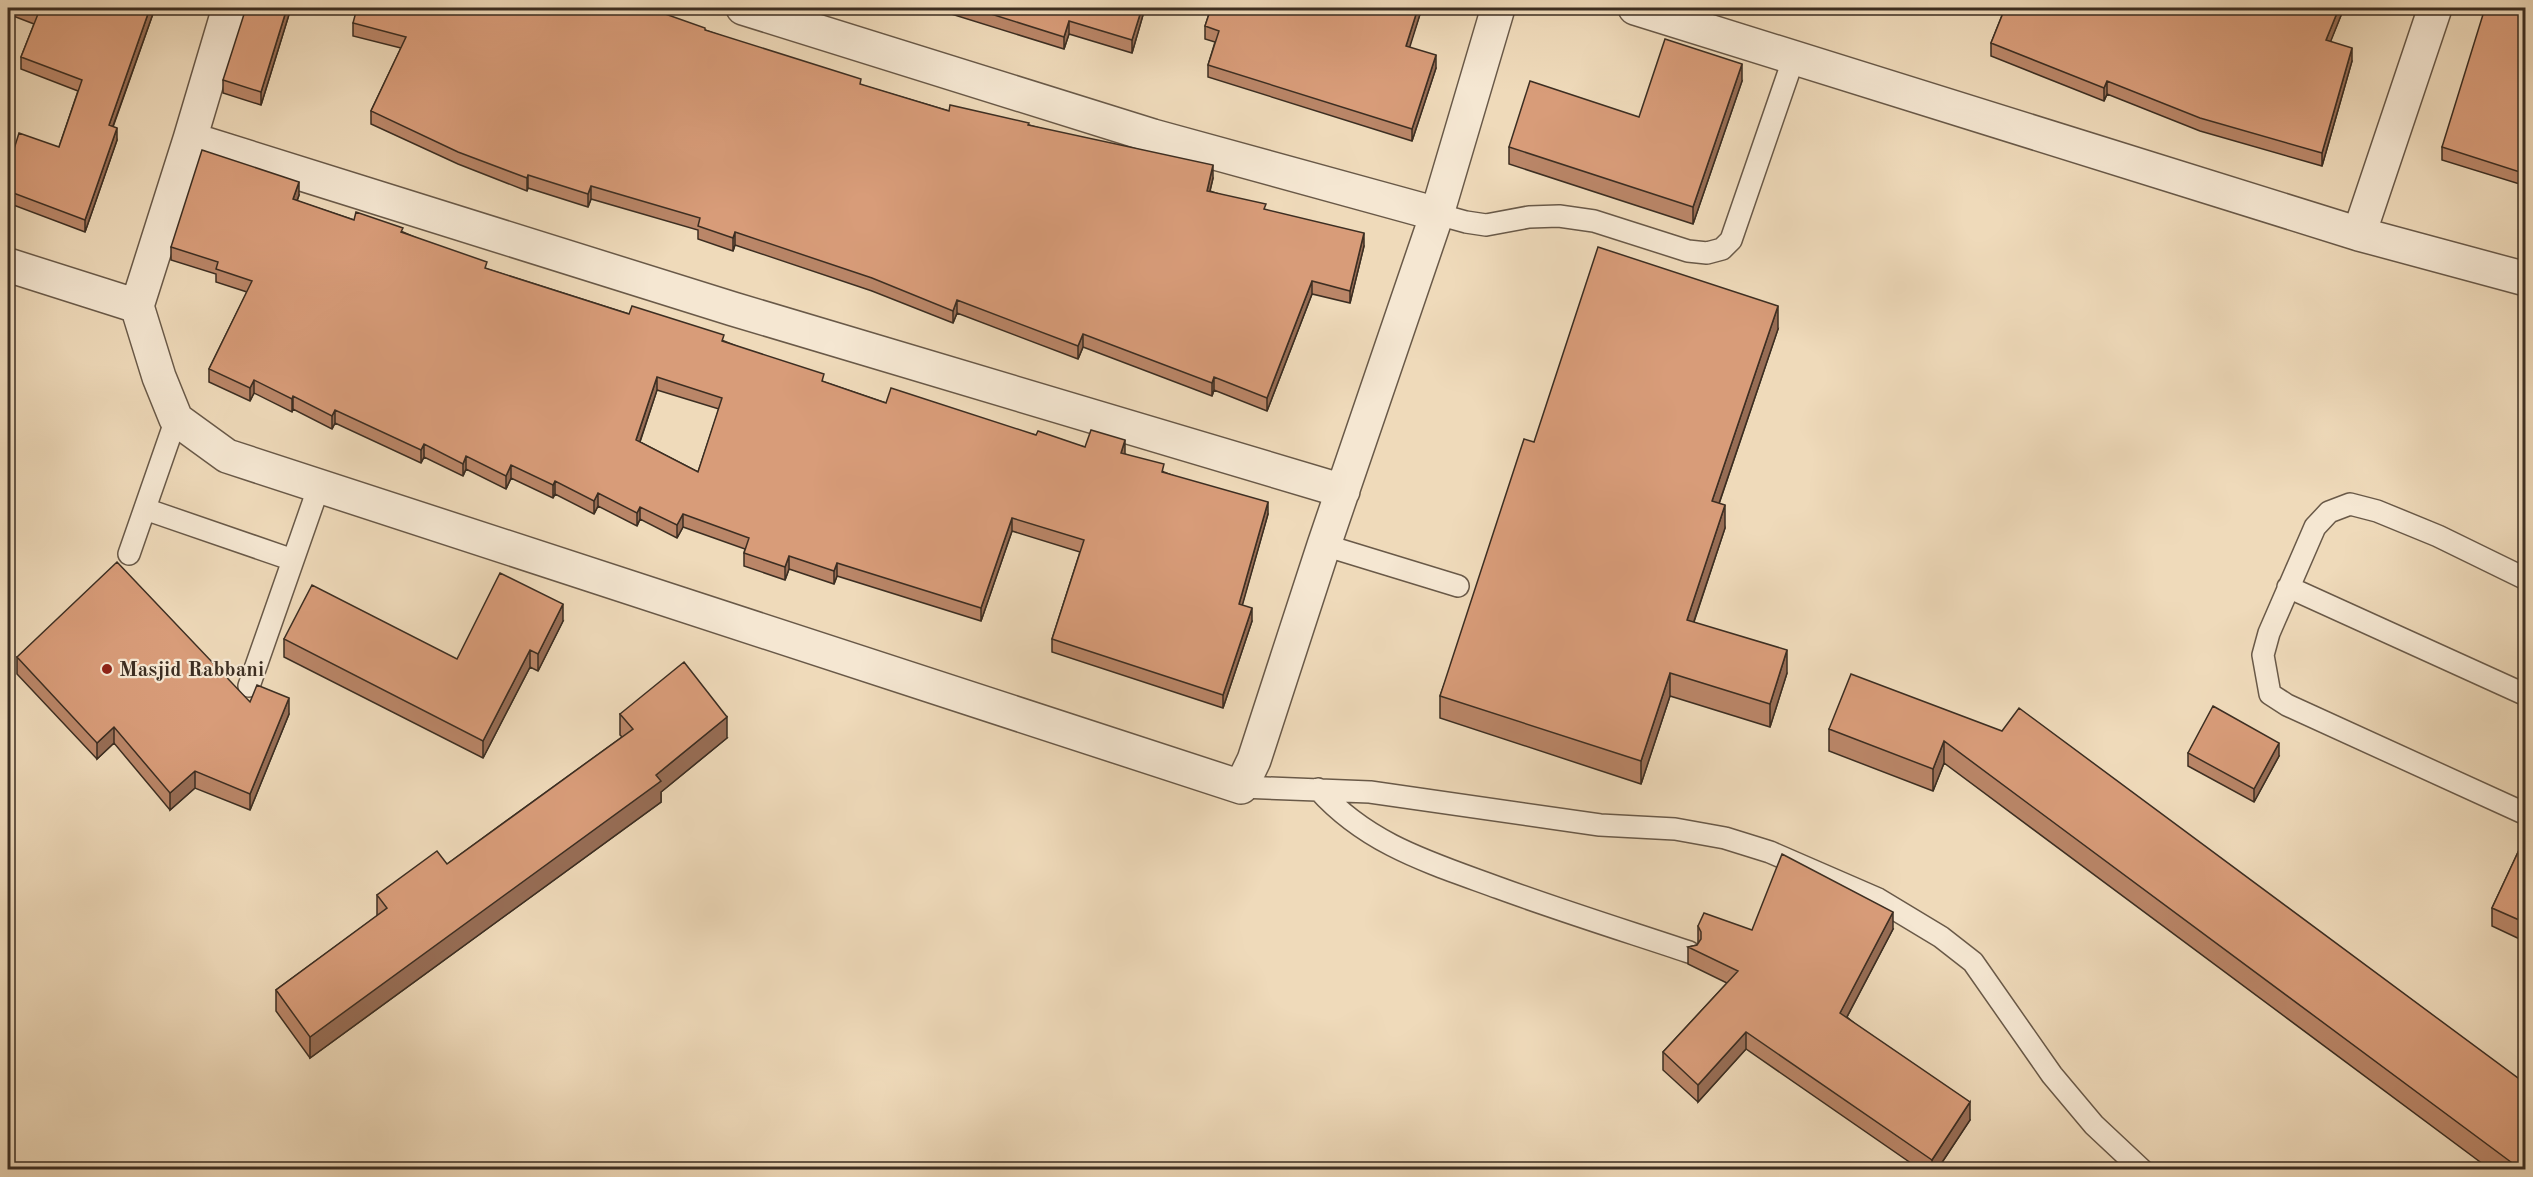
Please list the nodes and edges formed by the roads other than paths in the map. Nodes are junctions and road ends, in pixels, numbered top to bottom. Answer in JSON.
{"nodes":[{"id":1,"x":230,"y":8,"type":"edge"},
{"id":2,"x":743,"y":8,"type":"edge"},
{"id":3,"x":1498,"y":8,"type":"edge"},
{"id":4,"x":1635,"y":8,"type":"edge"},
{"id":5,"x":2435,"y":8,"type":"edge"},
{"id":6,"x":1794,"y":57,"type":"junction"},
{"id":7,"x":190,"y":140,"type":"junction"},
{"id":8,"x":1437,"y":214,"type":"junction"},
{"id":9,"x":2359,"y":234,"type":"junction"},
{"id":10,"x":8,"y":265,"type":"edge"},
{"id":11,"x":2526,"y":279,"type":"edge"},
{"id":12,"x":137,"y":306,"type":"junction"},
{"id":13,"x":176,"y":419,"type":"junction"},
{"id":14,"x":319,"y":486,"type":"junction"},
{"id":15,"x":1343,"y":491,"type":"junction"},
{"id":16,"x":145,"y":509,"type":"junction"},
{"id":17,"x":1324,"y":545,"type":"junction"},
{"id":18,"x":129,"y":554,"type":"dead end"},
{"id":19,"x":293,"y":560,"type":"junction"},
{"id":20,"x":2526,"y":579,"type":"edge"},
{"id":21,"x":1458,"y":586,"type":"dead end"},
{"id":22,"x":2288,"y":587,"type":"junction"},
{"id":23,"x":249,"y":686,"type":"dead end"},
{"id":24,"x":2526,"y":695,"type":"edge"},
{"id":25,"x":1240,"y":787,"type":"junction"},
{"id":26,"x":1317,"y":789,"type":"junction"},
{"id":27,"x":2526,"y":814,"type":"edge"},
{"id":28,"x":1689,"y":952,"type":"dead end"},
{"id":29,"x":2142,"y":1170,"type":"edge"}],
"edges":[{"from":1,"to":7,"type":"street"},
{"from":2,"to":8,"type":"street"},
{"from":3,"to":8,"type":"street"},
{"from":4,"to":6,"type":"street"},
{"from":5,"to":9,"type":"street"},
{"from":6,"to":8,"type":"lane"},
{"from":6,"to":9,"type":"street"},
{"from":7,"to":12,"type":"street"},
{"from":7,"to":15,"type":"street"},
{"from":8,"to":15,"type":"street"},
{"from":9,"to":11,"type":"street"},
{"from":10,"to":12,"type":"street"},
{"from":12,"to":13,"type":"street"},
{"from":13,"to":14,"type":"street"},
{"from":13,"to":16,"type":"lane"},
{"from":14,"to":19,"type":"lane"},
{"from":14,"to":25,"type":"street"},
{"from":15,"to":17,"type":"street"},
{"from":16,"to":18,"type":"lane"},
{"from":16,"to":19,"type":"lane"},
{"from":17,"to":21,"type":"lane"},
{"from":17,"to":25,"type":"street"},
{"from":19,"to":23,"type":"lane"},
{"from":20,"to":22,"type":"lane"},
{"from":22,"to":24,"type":"lane"},
{"from":22,"to":27,"type":"lane"},
{"from":25,"to":26,"type":"lane"},
{"from":26,"to":28,"type":"lane"},
{"from":26,"to":29,"type":"lane"}]}
